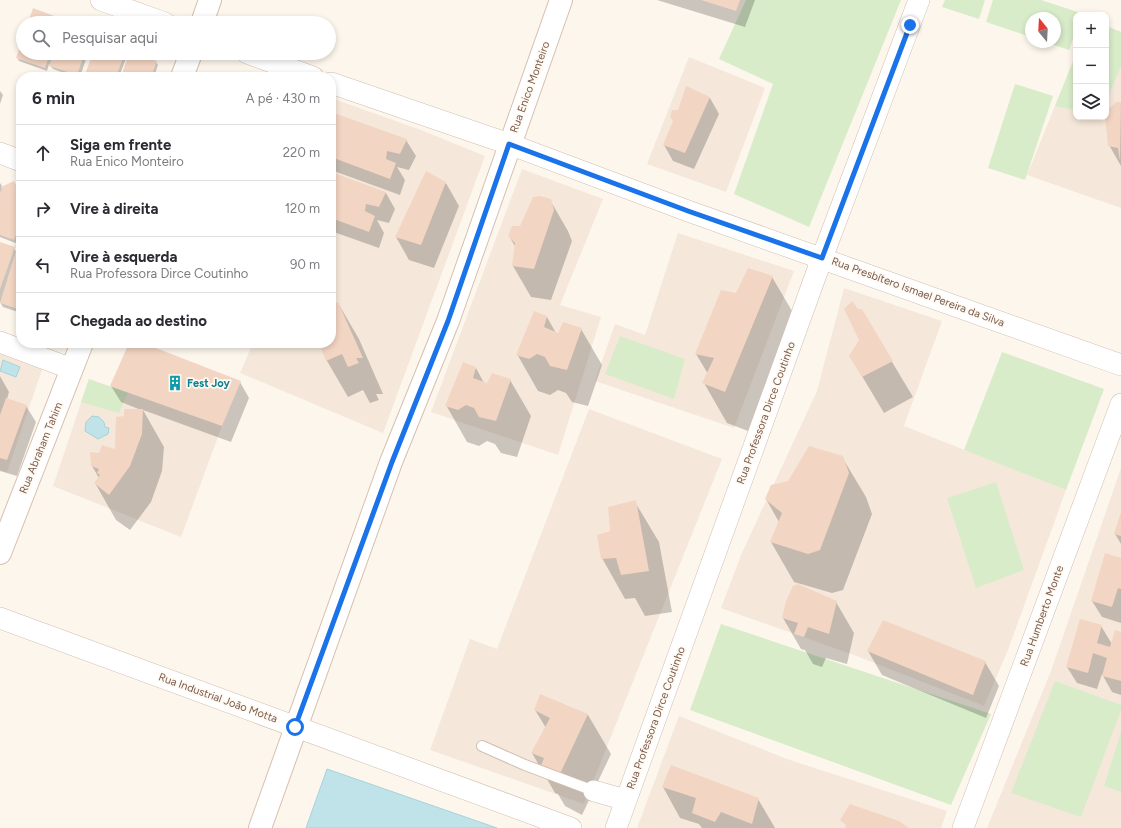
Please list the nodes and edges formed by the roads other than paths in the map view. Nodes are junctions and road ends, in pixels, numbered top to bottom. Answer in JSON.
{"nodes":[{"id":1,"x":101,"y":0,"type":"edge"},
{"id":2,"x":210,"y":0,"type":"edge"},
{"id":3,"x":560,"y":0,"type":"edge"},
{"id":4,"x":919,"y":0,"type":"edge"},
{"id":5,"x":146,"y":16,"type":"edge"},
{"id":6,"x":204,"y":16,"type":"edge"},
{"id":7,"x":188,"y":60,"type":"edge"},
{"id":8,"x":266,"y":60,"type":"edge"},
{"id":9,"x":184,"y":72,"type":"edge"},
{"id":10,"x":299,"y":72,"type":"edge"},
{"id":11,"x":336,"y":85,"type":"edge"},
{"id":12,"x":509,"y":144,"type":"junction"},
{"id":13,"x":0,"y":153,"type":"edge"},
{"id":14,"x":16,"y":159,"type":"edge"},
{"id":15,"x":822,"y":258,"type":"junction"},
{"id":16,"x":0,"y":342,"type":"edge"},
{"id":17,"x":80,"y":348,"type":"edge"},
{"id":18,"x":1121,"y":365,"type":"edge"},
{"id":19,"x":72,"y":369,"type":"junction"},
{"id":20,"x":1121,"y":404,"type":"edge"},
{"id":21,"x":0,"y":553,"type":"edge"},
{"id":22,"x":0,"y":618,"type":"edge"},
{"id":23,"x":295,"y":727,"type":"junction"},
{"id":24,"x":482,"y":746,"type":"dead end"},
{"id":25,"x":594,"y":791,"type":"joint"},
{"id":26,"x":626,"y":800,"type":"junction"},
{"id":27,"x":260,"y":828,"type":"edge"},
{"id":28,"x":570,"y":828,"type":"edge"},
{"id":29,"x":616,"y":828,"type":"edge"},
{"id":30,"x":963,"y":828,"type":"edge"}],
"edges":[{"from":1,"to":5,"type":"street"},
{"from":2,"to":6,"type":"street"},
{"from":3,"to":12,"type":"street","name":"Rua Enico Monteiro"},
{"from":4,"to":15,"type":"street","name":"Rua Professora Dirce Coutinho"},
{"from":7,"to":9,"type":"street"},
{"from":8,"to":10,"type":"street"},
{"from":11,"to":12,"type":"street","name":"Rua Presbítero Ismael Pereira da Silva"},
{"from":12,"to":15,"type":"street","name":"Rua Presbítero Ismael Pereira da Silva"},
{"from":12,"to":23,"type":"street","name":"Rua Enico Monteiro"},
{"from":13,"to":14,"type":"street"},
{"from":15,"to":18,"type":"street","name":"Rua Presbítero Ismael Pereira da Silva"},
{"from":15,"to":26,"type":"street","name":"Rua Professora Dirce Coutinho"},
{"from":16,"to":19,"type":"street"},
{"from":17,"to":19,"type":"street","name":"Rua Abraham Tahim"},
{"from":19,"to":21,"type":"street","name":"Rua Abraham Tahim"},
{"from":20,"to":30,"type":"street","name":"Rua Humberto Monte"},
{"from":22,"to":23,"type":"street","name":"Rua Industrial João Motta"},
{"from":23,"to":27,"type":"street","name":"Rua Enico Monteiro"},
{"from":23,"to":28,"type":"street","name":"Rua Industrial João Motta"},
{"from":24,"to":25,"type":"lane"},
{"from":25,"to":26,"type":"street"},
{"from":26,"to":29,"type":"street","name":"Rua Professora Dirce Coutinho"}]}
